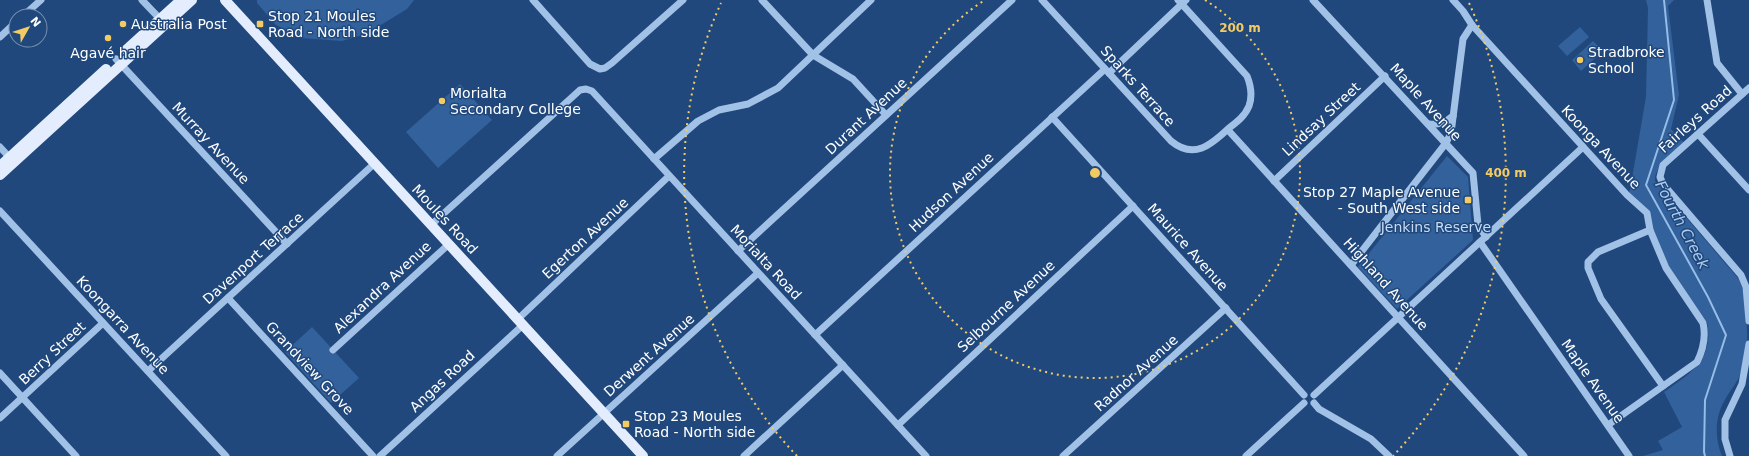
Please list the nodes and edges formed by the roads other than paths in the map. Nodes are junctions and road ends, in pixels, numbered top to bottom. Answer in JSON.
{"nodes":[{"id":1,"x":41,"y":0,"type":"edge"},
{"id":2,"x":142,"y":0,"type":"edge"},
{"id":3,"x":181,"y":0,"type":"edge"},
{"id":4,"x":192,"y":0,"type":"edge"},
{"id":5,"x":225,"y":0,"type":"edge"},
{"id":6,"x":533,"y":0,"type":"edge"},
{"id":7,"x":682,"y":0,"type":"edge"},
{"id":8,"x":762,"y":0,"type":"edge"},
{"id":9,"x":872,"y":0,"type":"edge"},
{"id":10,"x":1012,"y":0,"type":"edge"},
{"id":11,"x":1042,"y":0,"type":"edge"},
{"id":12,"x":1314,"y":0,"type":"edge"},
{"id":13,"x":1453,"y":0,"type":"edge"},
{"id":14,"x":1709,"y":0,"type":"edge"},
{"id":15,"x":1182,"y":1,"type":"edge"},
{"id":16,"x":32,"y":8,"type":"edge"},
{"id":17,"x":162,"y":22,"type":"junction"},
{"id":18,"x":1472,"y":25,"type":"junction"},
{"id":19,"x":8,"y":30,"type":"edge"},
{"id":20,"x":0,"y":37,"type":"edge"},
{"id":21,"x":813,"y":55,"type":"junction"},
{"id":22,"x":119,"y":62,"type":"junction"},
{"id":23,"x":1107,"y":71,"type":"junction"},
{"id":24,"x":1385,"y":76,"type":"junction"},
{"id":25,"x":1749,"y":88,"type":"edge"},
{"id":26,"x":1742,"y":94,"type":"junction"},
{"id":27,"x":886,"y":115,"type":"junction"},
{"id":28,"x":1453,"y":116,"type":"junction"},
{"id":29,"x":1052,"y":117,"type":"junction"},
{"id":30,"x":1429,"y":124,"type":"junction"},
{"id":31,"x":1228,"y":130,"type":"junction"},
{"id":32,"x":1698,"y":134,"type":"junction"},
{"id":33,"x":1446,"y":143,"type":"junction"},
{"id":34,"x":0,"y":147,"type":"edge"},
{"id":35,"x":1583,"y":147,"type":"junction"},
{"id":36,"x":654,"y":159,"type":"junction"},
{"id":37,"x":12,"y":160,"type":"junction"},
{"id":38,"x":375,"y":163,"type":"junction"},
{"id":39,"x":0,"y":166,"type":"edge"},
{"id":40,"x":0,"y":175,"type":"edge"},
{"id":41,"x":669,"y":176,"type":"junction"},
{"id":42,"x":1274,"y":180,"type":"junction"},
{"id":43,"x":1749,"y":190,"type":"edge"},
{"id":44,"x":1133,"y":206,"type":"junction"},
{"id":45,"x":0,"y":211,"type":"edge"},
{"id":46,"x":431,"y":225,"type":"junction"},
{"id":47,"x":1650,"y":230,"type":"junction"},
{"id":48,"x":1486,"y":237,"type":"junction"},
{"id":49,"x":1480,"y":242,"type":"junction"},
{"id":50,"x":287,"y":244,"type":"junction"},
{"id":51,"x":448,"y":244,"type":"junction"},
{"id":52,"x":738,"y":251,"type":"junction"},
{"id":53,"x":1351,"y":265,"type":"junction"},
{"id":54,"x":758,"y":273,"type":"junction"},
{"id":55,"x":1747,"y":287,"type":"edge"},
{"id":56,"x":228,"y":298,"type":"junction"},
{"id":57,"x":1226,"y":308,"type":"junction"},
{"id":58,"x":1398,"y":316,"type":"junction"},
{"id":59,"x":1749,"y":321,"type":"edge"},
{"id":60,"x":520,"y":322,"type":"junction"},
{"id":61,"x":103,"y":323,"type":"junction"},
{"id":62,"x":815,"y":335,"type":"junction"},
{"id":63,"x":1749,"y":344,"type":"edge"},
{"id":64,"x":333,"y":350,"type":"dead end"},
{"id":65,"x":843,"y":365,"type":"junction"},
{"id":66,"x":148,"y":371,"type":"junction"},
{"id":67,"x":0,"y":373,"type":"edge"},
{"id":68,"x":1663,"y":386,"type":"junction"},
{"id":69,"x":1304,"y":395,"type":"junction"},
{"id":70,"x":1314,"y":395,"type":"junction"},
{"id":71,"x":22,"y":397,"type":"junction"},
{"id":72,"x":1304,"y":403,"type":"junction"},
{"id":73,"x":1314,"y":403,"type":"junction"},
{"id":74,"x":604,"y":413,"type":"junction"},
{"id":75,"x":0,"y":418,"type":"edge"},
{"id":76,"x":898,"y":424,"type":"junction"},
{"id":77,"x":1608,"y":425,"type":"junction"},
{"id":78,"x":76,"y":456,"type":"edge"},
{"id":79,"x":226,"y":456,"type":"edge"},
{"id":80,"x":373,"y":456,"type":"edge"},
{"id":81,"x":380,"y":456,"type":"edge"},
{"id":82,"x":557,"y":456,"type":"edge"},
{"id":83,"x":643,"y":456,"type":"edge"},
{"id":84,"x":744,"y":456,"type":"edge"},
{"id":85,"x":926,"y":456,"type":"edge"},
{"id":86,"x":1064,"y":456,"type":"edge"},
{"id":87,"x":1246,"y":456,"type":"edge"},
{"id":88,"x":1389,"y":456,"type":"edge"},
{"id":89,"x":1524,"y":456,"type":"edge"},
{"id":90,"x":1629,"y":456,"type":"edge"},
{"id":91,"x":1730,"y":456,"type":"edge"}],
"edges":[{"from":1,"to":16,"type":"street"},
{"from":2,"to":17,"type":"street"},
{"from":3,"to":17,"type":"main road"},
{"from":4,"to":17,"type":"main road"},
{"from":5,"to":38,"type":"main road","name":"Moules Road"},
{"from":6,"to":7,"type":"street"},
{"from":8,"to":21,"type":"street"},
{"from":9,"to":21,"type":"street"},
{"from":10,"to":27,"type":"street","name":"Durant Avenue"},
{"from":11,"to":23,"type":"street","name":"Sparks Terrace"},
{"from":12,"to":24,"type":"street","name":"Maple Avenue"},
{"from":13,"to":18,"type":"street","name":"Koonga Avenue"},
{"from":14,"to":26,"type":"street"},
{"from":15,"to":23,"type":"street","name":"Hudson Avenue"},
{"from":15,"to":31,"type":"street","name":"Sparks Terrace"},
{"from":17,"to":22,"type":"main road"},
{"from":18,"to":28,"type":"street"},
{"from":18,"to":35,"type":"street","name":"Koonga Avenue"},
{"from":19,"to":20,"type":"street"},
{"from":21,"to":27,"type":"street"},
{"from":21,"to":36,"type":"street"},
{"from":22,"to":37,"type":"main road"},
{"from":22,"to":50,"type":"street","name":"Murray Avenue"},
{"from":23,"to":29,"type":"street","name":"Hudson Avenue"},
{"from":23,"to":31,"type":"street","name":"Sparks Terrace"},
{"from":24,"to":30,"type":"street","name":"Maple Avenue"},
{"from":24,"to":42,"type":"street","name":"Lindsay Street"},
{"from":25,"to":26,"type":"street","name":"Fairleys Road"},
{"from":26,"to":32,"type":"street","name":"Fairleys Road"},
{"from":27,"to":52,"type":"street","name":"Durant Avenue"},
{"from":28,"to":30,"type":"street"},
{"from":28,"to":33,"type":"street"},
{"from":29,"to":44,"type":"street","name":"Maurice Avenue"},
{"from":29,"to":62,"type":"street","name":"Hudson Avenue"},
{"from":30,"to":33,"type":"street","name":"Maple Avenue"},
{"from":31,"to":42,"type":"street","name":"Highland Avenue"},
{"from":32,"to":43,"type":"street"},
{"from":32,"to":55,"type":"street","name":"Fairleys Road"},
{"from":33,"to":48,"type":"street","name":"Maple Avenue"},
{"from":33,"to":53,"type":"street"},
{"from":34,"to":37,"type":"street"},
{"from":35,"to":47,"type":"street","name":"Koonga Avenue"},
{"from":35,"to":48,"type":"street"},
{"from":36,"to":41,"type":"street","name":"Morialta Road"},
{"from":36,"to":46,"type":"street","name":"Morialta Road"},
{"from":37,"to":39,"type":"main road"},
{"from":37,"to":40,"type":"main road"},
{"from":38,"to":46,"type":"main road","name":"Moules Road"},
{"from":38,"to":50,"type":"street","name":"Davenport Terrace"},
{"from":41,"to":52,"type":"street","name":"Morialta Road"},
{"from":41,"to":60,"type":"street","name":"Egerton Avenue"},
{"from":42,"to":53,"type":"street","name":"Highland Avenue"},
{"from":44,"to":57,"type":"street","name":"Maurice Avenue"},
{"from":44,"to":76,"type":"street","name":"Selbourne Avenue"},
{"from":45,"to":61,"type":"street","name":"Koongarra Avenue"},
{"from":46,"to":51,"type":"main road","name":"Moules Road"},
{"from":47,"to":68,"type":"street","name":"Koonga Avenue"},
{"from":47,"to":68,"type":"street"},
{"from":48,"to":49,"type":"street"},
{"from":49,"to":58,"type":"street"},
{"from":49,"to":77,"type":"street","name":"Maple Avenue"},
{"from":50,"to":56,"type":"street","name":"Davenport Terrace"},
{"from":51,"to":60,"type":"main road","name":"Moules Road"},
{"from":51,"to":64,"type":"street","name":"Alexandra Avenue"},
{"from":52,"to":54,"type":"street","name":"Morialta Road"},
{"from":53,"to":58,"type":"street","name":"Highland Avenue"},
{"from":54,"to":62,"type":"street","name":"Morialta Road"},
{"from":54,"to":74,"type":"street","name":"Derwent Avenue"},
{"from":55,"to":59,"type":"street"},
{"from":56,"to":66,"type":"street","name":"Davenport Terrace"},
{"from":56,"to":80,"type":"street","name":"Grandview Grove"},
{"from":57,"to":69,"type":"street","name":"Maurice Avenue"},
{"from":57,"to":86,"type":"street","name":"Radnor Avenue"},
{"from":58,"to":70,"type":"street"},
{"from":58,"to":89,"type":"street","name":"Highland Avenue"},
{"from":60,"to":74,"type":"main road","name":"Moules Road"},
{"from":60,"to":81,"type":"street","name":"Angas Road"},
{"from":61,"to":66,"type":"street","name":"Koongarra Avenue"},
{"from":61,"to":71,"type":"street","name":"Berry Street"},
{"from":62,"to":65,"type":"street","name":"Morialta Road"},
{"from":63,"to":91,"type":"street"},
{"from":65,"to":76,"type":"street","name":"Morialta Road"},
{"from":65,"to":84,"type":"street"},
{"from":66,"to":79,"type":"street","name":"Koongarra Avenue"},
{"from":67,"to":71,"type":"street"},
{"from":68,"to":77,"type":"street","name":"Koonga Avenue"},
{"from":69,"to":70,"type":"street"},
{"from":69,"to":72,"type":"street"},
{"from":70,"to":73,"type":"street"},
{"from":71,"to":75,"type":"street","name":"Berry Street"},
{"from":71,"to":78,"type":"street"},
{"from":72,"to":73,"type":"street"},
{"from":72,"to":87,"type":"street"},
{"from":73,"to":88,"type":"street"},
{"from":74,"to":82,"type":"street","name":"Derwent Avenue"},
{"from":74,"to":83,"type":"main road","name":"Moules Road"},
{"from":76,"to":85,"type":"street","name":"Morialta Road"},
{"from":77,"to":90,"type":"street","name":"Maple Avenue"}]}
